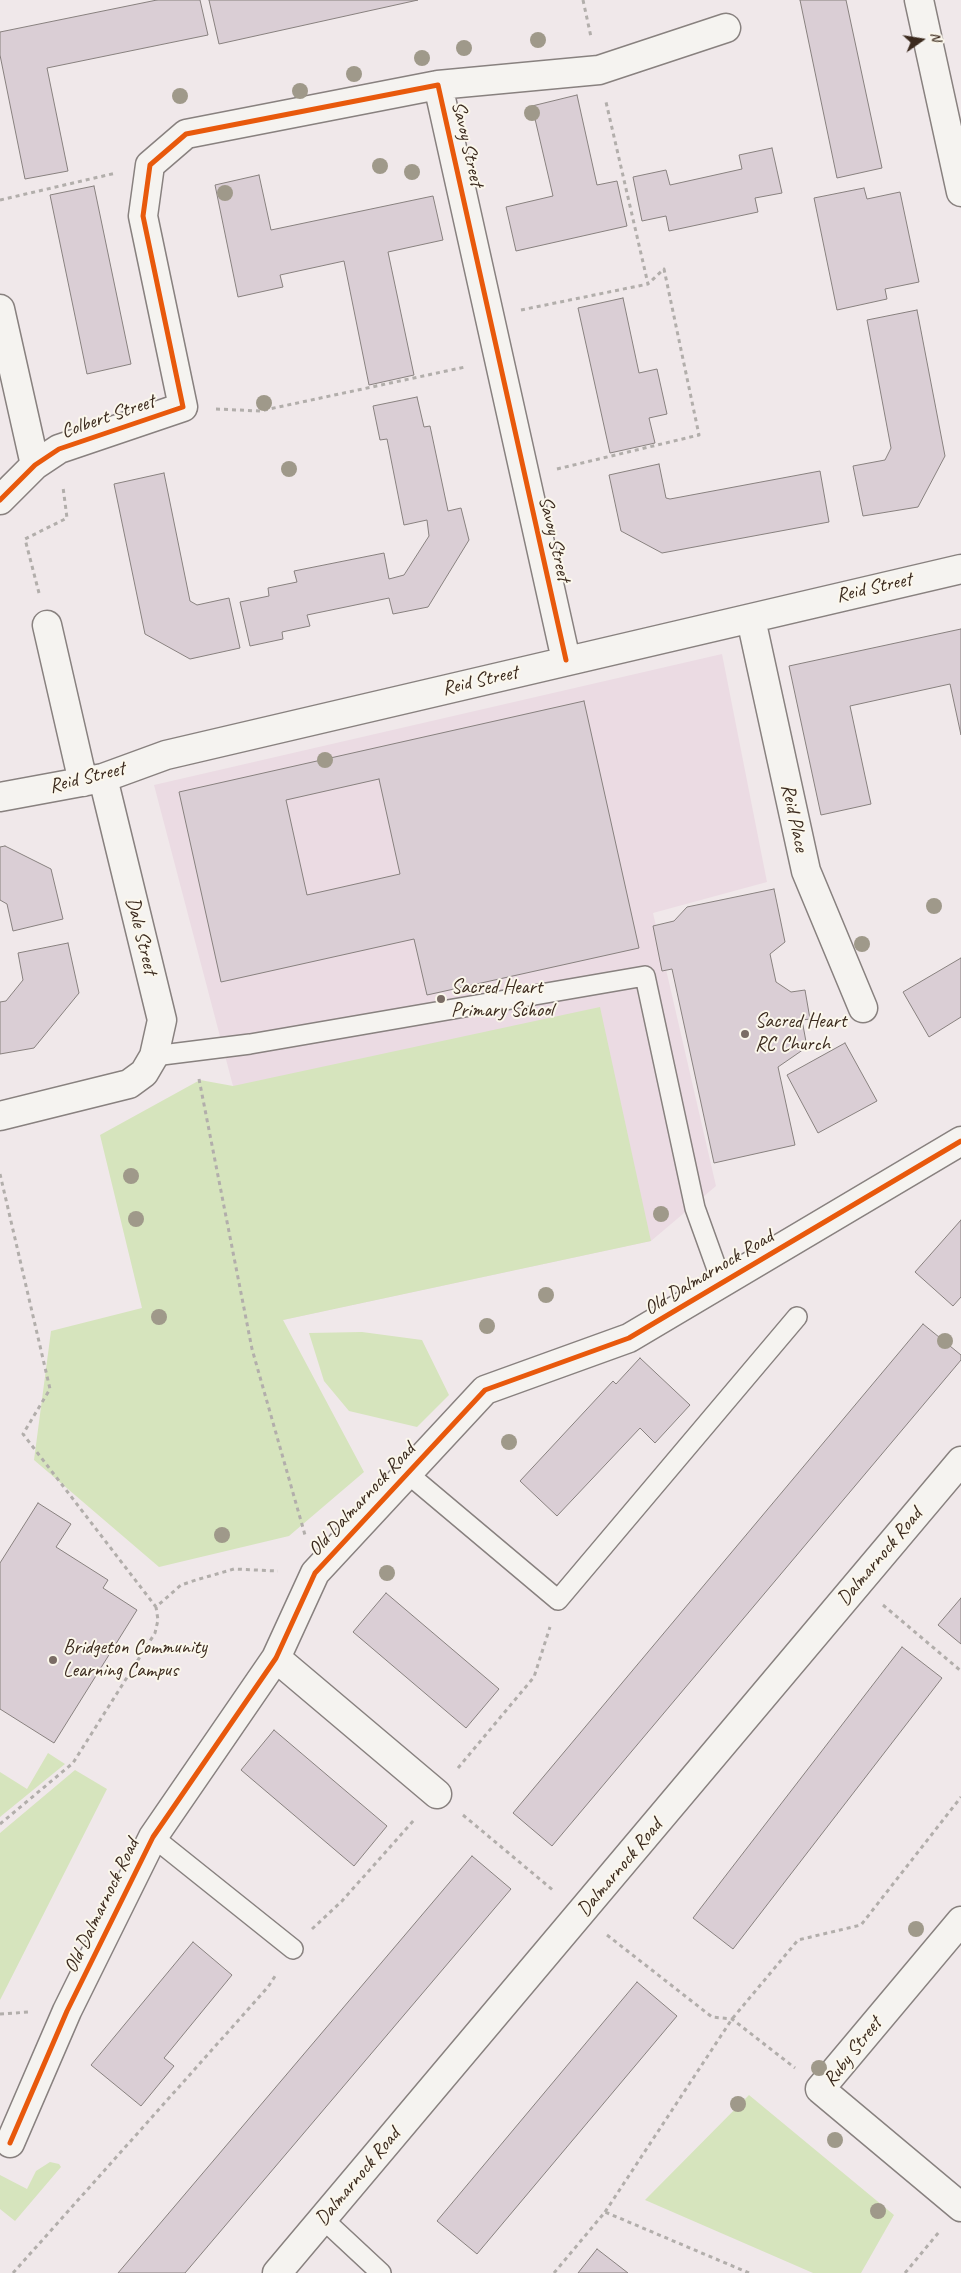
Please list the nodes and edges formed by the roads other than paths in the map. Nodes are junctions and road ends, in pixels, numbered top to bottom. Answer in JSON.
{"nodes":[{"id":1,"x":919,"y":0,"type":"edge"},
{"id":2,"x":726,"y":28,"type":"dead end"},
{"id":3,"x":438,"y":84,"type":"junction"},
{"id":4,"x":961,"y":192,"type":"edge"},
{"id":5,"x":0,"y":309,"type":"edge"},
{"id":6,"x":183,"y":407,"type":"joint"},
{"id":7,"x":35,"y":465,"type":"junction"},
{"id":8,"x":0,"y":500,"type":"edge"},
{"id":9,"x":961,"y":569,"type":"edge"},
{"id":10,"x":751,"y":619,"type":"junction"},
{"id":11,"x":47,"y":625,"type":"road end"},
{"id":12,"x":566,"y":660,"type":"junction"},
{"id":13,"x":93,"y":780,"type":"junction"},
{"id":14,"x":0,"y":796,"type":"edge"},
{"id":15,"x":863,"y":1008,"type":"dead end"},
{"id":16,"x":154,"y":1056,"type":"junction"},
{"id":17,"x":0,"y":1116,"type":"edge"},
{"id":18,"x":961,"y":1141,"type":"edge"},
{"id":19,"x":722,"y":1283,"type":"junction"},
{"id":20,"x":797,"y":1317,"type":"dead end"},
{"id":21,"x":961,"y":1461,"type":"edge"},
{"id":22,"x":407,"y":1473,"type":"junction"},
{"id":23,"x":276,"y":1658,"type":"junction"},
{"id":24,"x":437,"y":1794,"type":"road end"},
{"id":25,"x":153,"y":1837,"type":"junction"},
{"id":26,"x":961,"y":1921,"type":"edge"},
{"id":27,"x":294,"y":1949,"type":"road end"},
{"id":28,"x":10,"y":2143,"type":"dead end"},
{"id":29,"x":961,"y":2207,"type":"edge"},
{"id":30,"x":322,"y":2219,"type":"junction"},
{"id":31,"x":277,"y":2273,"type":"edge"},
{"id":32,"x":380,"y":2273,"type":"edge"}],
"edges":[{"from":1,"to":4,"type":"street"},
{"from":2,"to":3,"type":"street","name":"Savoy Street"},
{"from":3,"to":6,"type":"street","name":"Savoy Street"},
{"from":3,"to":12,"type":"street","name":"Savoy Street"},
{"from":5,"to":7,"type":"street"},
{"from":6,"to":7,"type":"street","name":"Colbert Street"},
{"from":7,"to":8,"type":"street","name":"Colbert Street"},
{"from":9,"to":10,"type":"street","name":"Reid Street"},
{"from":10,"to":12,"type":"street","name":"Reid Street"},
{"from":10,"to":15,"type":"street","name":"Reid Place"},
{"from":11,"to":13,"type":"street","name":"Dale Street"},
{"from":12,"to":13,"type":"street","name":"Reid Street"},
{"from":13,"to":14,"type":"street","name":"Reid Street"},
{"from":13,"to":16,"type":"street","name":"Dale Street"},
{"from":16,"to":17,"type":"street","name":"Dale Street"},
{"from":16,"to":19,"type":"lane"},
{"from":18,"to":19,"type":"street","name":"Old Dalmarnock Road"},
{"from":19,"to":22,"type":"street","name":"Old Dalmarnock Road"},
{"from":20,"to":22,"type":"lane"},
{"from":21,"to":30,"type":"street","name":"Dalmarnock Road"},
{"from":22,"to":23,"type":"street","name":"Old Dalmarnock Road"},
{"from":23,"to":24,"type":"street"},
{"from":23,"to":25,"type":"street","name":"Old Dalmarnock Road"},
{"from":25,"to":27,"type":"lane"},
{"from":25,"to":28,"type":"street","name":"Old Dalmarnock Road"},
{"from":26,"to":29,"type":"street","name":"Ruby Street"},
{"from":30,"to":31,"type":"street","name":"Dalmarnock Road"},
{"from":30,"to":32,"type":"lane"}]}
